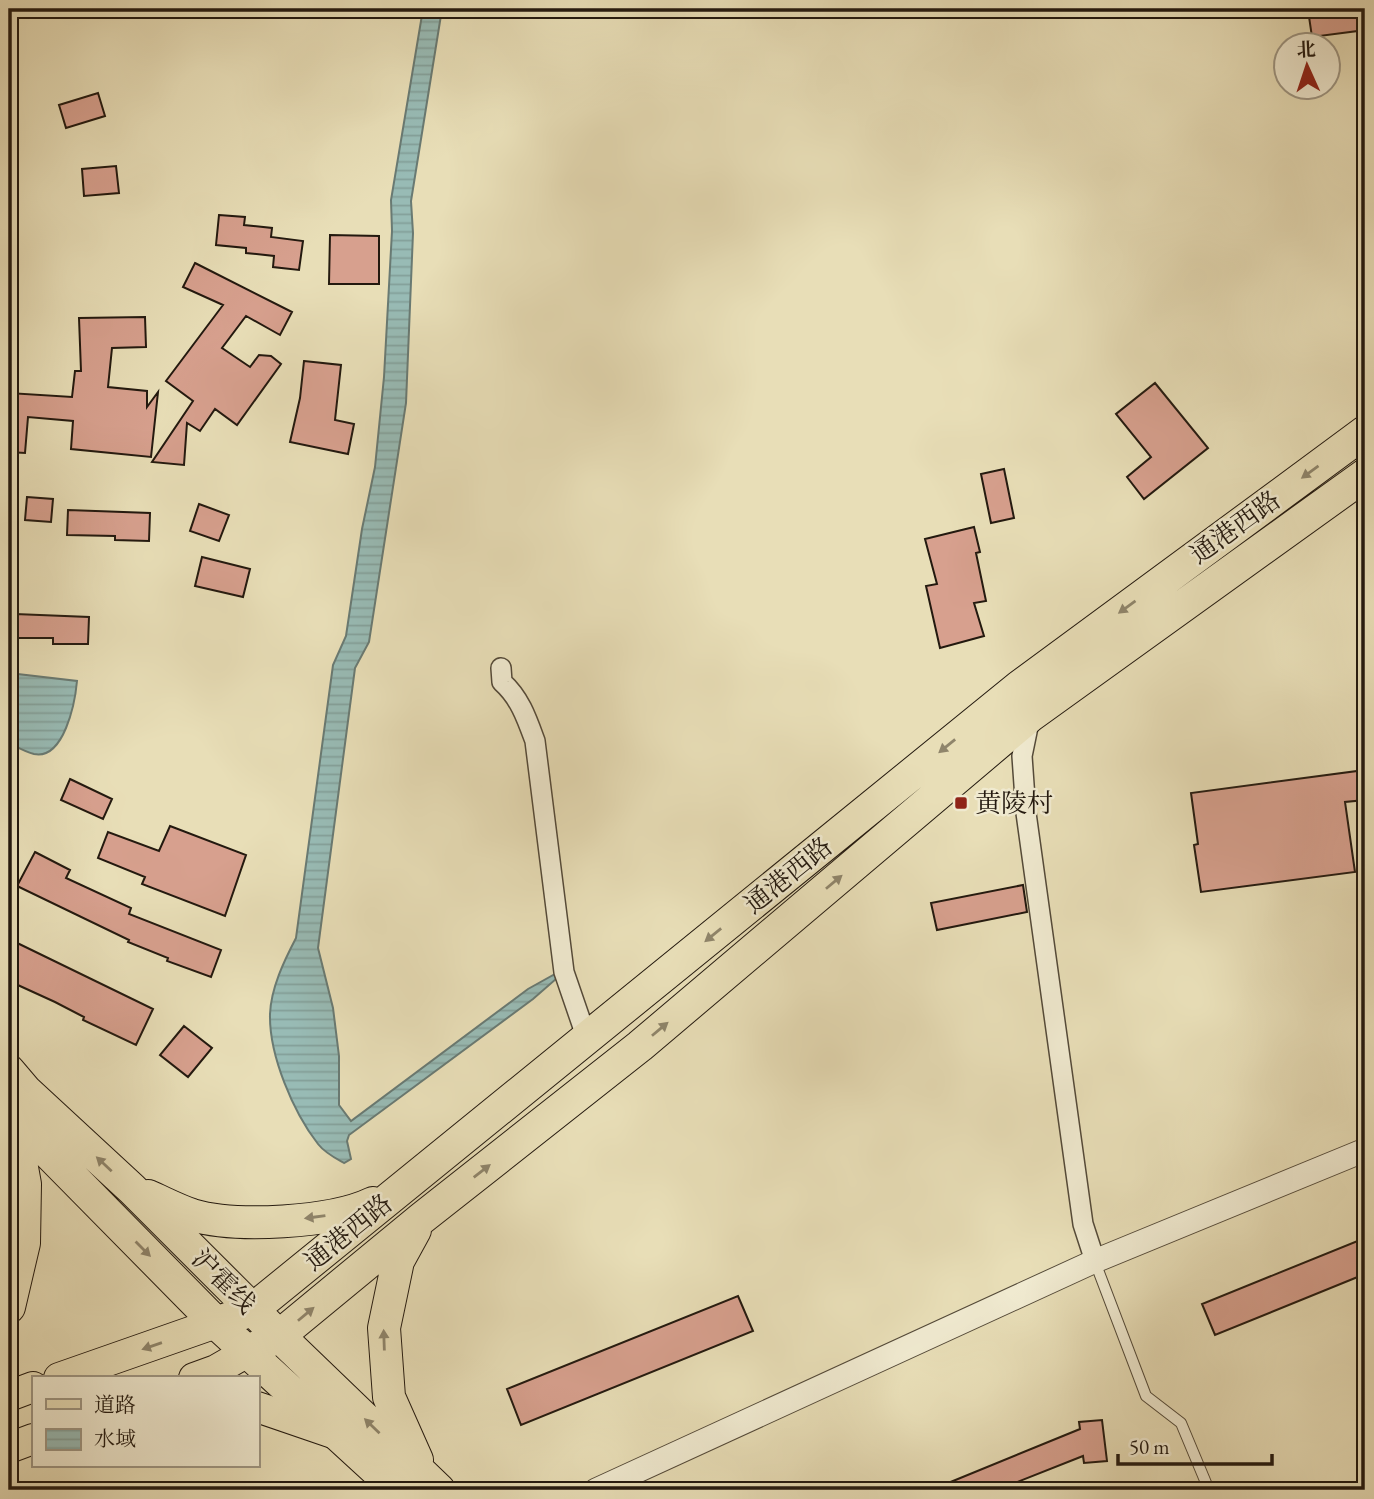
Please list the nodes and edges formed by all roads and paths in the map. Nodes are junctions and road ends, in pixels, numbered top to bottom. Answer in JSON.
{"nodes":[{"id":1,"x":1365,"y":432,"type":"edge"},
{"id":2,"x":1365,"y":475,"type":"edge"},
{"id":3,"x":501,"y":668,"type":"dead end"},
{"id":4,"x":1030,"y":716,"type":"junction"},
{"id":5,"x":587,"y":1039,"type":"junction"},
{"id":6,"x":9,"y":1071,"type":"edge"},
{"id":7,"x":11,"y":1116,"type":"edge"},
{"id":8,"x":1365,"y":1150,"type":"edge"},
{"id":9,"x":132,"y":1189,"type":"junction"},
{"id":10,"x":402,"y":1189,"type":"junction"},
{"id":11,"x":422,"y":1218,"type":"junction"},
{"id":12,"x":1094,"y":1261,"type":"junction"},
{"id":13,"x":9,"y":1307,"type":"edge"},
{"id":14,"x":252,"y":1310,"type":"junction"},
{"id":15,"x":216,"y":1323,"type":"junction"},
{"id":16,"x":279,"y":1336,"type":"junction"},
{"id":17,"x":249,"y":1351,"type":"junction"},
{"id":18,"x":65,"y":1376,"type":"edge"},
{"id":19,"x":200,"y":1376,"type":"edge"},
{"id":20,"x":32,"y":1387,"type":"edge"},
{"id":21,"x":9,"y":1396,"type":"edge"},
{"id":22,"x":259,"y":1408,"type":"edge"},
{"id":23,"x":339,"y":1435,"type":"junction"},
{"id":24,"x":32,"y":1439,"type":"edge"},
{"id":25,"x":9,"y":1448,"type":"edge"},
{"id":26,"x":420,"y":1485,"type":"edge"},
{"id":27,"x":596,"y":1490,"type":"edge"},
{"id":28,"x":1209,"y":1490,"type":"edge"}],
"edges":[{"from":1,"to":5,"type":"highway","name":"通港西路","one_way":true},
{"from":2,"to":4,"type":"highway","name":"通港西路"},
{"from":3,"to":5,"type":"street"},
{"from":11,"to":4,"type":"highway","name":"通港西路","one_way":true},
{"from":4,"to":12,"type":"street"},
{"from":5,"to":10,"type":"highway","name":"通港西路"},
{"from":9,"to":6,"type":"highway","name":"沪霍线","one_way":true},
{"from":7,"to":13,"type":"highway"},
{"from":7,"to":15,"type":"highway","name":"沪霍线","one_way":true},
{"from":8,"to":12,"type":"street"},
{"from":10,"to":9,"type":"highway","one_way":true},
{"from":9,"to":14,"type":"highway","name":"沪霍线"},
{"from":10,"to":14,"type":"highway","name":"通港西路"},
{"from":16,"to":11,"type":"highway","name":"通港西路","one_way":true},
{"from":26,"to":11,"type":"highway","one_way":true},
{"from":12,"to":27,"type":"street"},
{"from":12,"to":28,"type":"lane"},
{"from":14,"to":15,"type":"highway","name":"通港西路"},
{"from":14,"to":16,"type":"highway","name":"沪霍线"},
{"from":15,"to":17,"type":"highway","name":"沪霍线"},
{"from":15,"to":18,"type":"main road","one_way":true},
{"from":16,"to":17,"type":"highway","name":"通港西路"},
{"from":26,"to":16,"type":"highway","name":"沪霍线","one_way":true},
{"from":17,"to":19,"type":"main road"},
{"from":17,"to":23,"type":"highway","name":"沪霍线"},
{"from":20,"to":21,"type":"main road"},
{"from":22,"to":23,"type":"main road"},
{"from":23,"to":26,"type":"highway","name":"沪霍线"},
{"from":24,"to":25,"type":"main road"}]}
